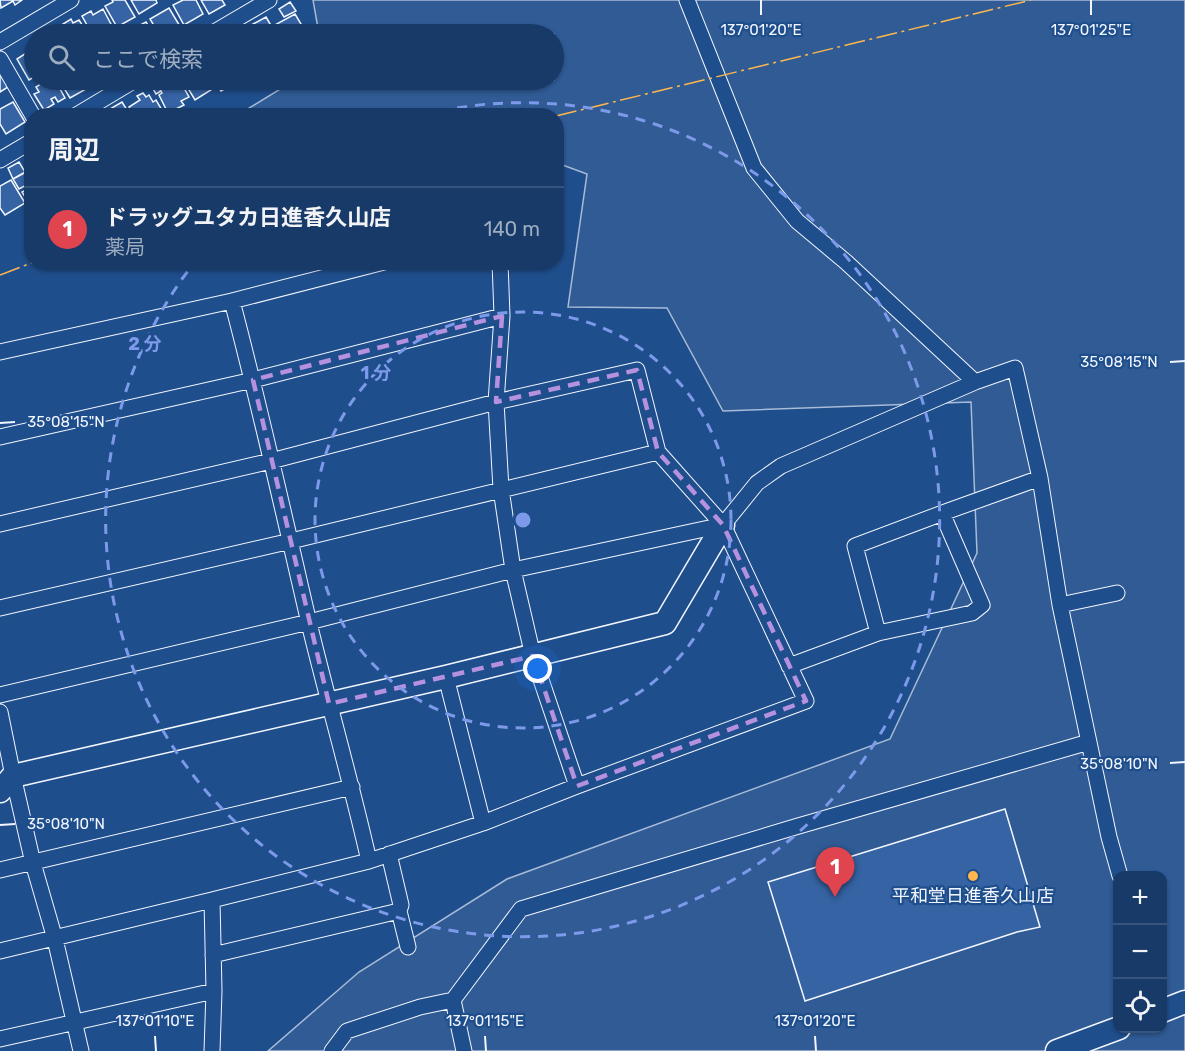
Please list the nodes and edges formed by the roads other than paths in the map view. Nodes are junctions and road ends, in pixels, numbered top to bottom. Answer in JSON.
{"nodes":[{"id":1,"x":71,"y":0,"type":"edge"},
{"id":2,"x":269,"y":0,"type":"edge"},
{"id":3,"x":687,"y":0,"type":"edge"},
{"id":4,"x":30,"y":24,"type":"edge"},
{"id":5,"x":228,"y":24,"type":"edge"},
{"id":6,"x":24,"y":28,"type":"edge"},
{"id":7,"x":0,"y":42,"type":"edge"},
{"id":8,"x":0,"y":59,"type":"edge"},
{"id":9,"x":118,"y":90,"type":"edge"},
{"id":10,"x":28,"y":108,"type":"edge"},
{"id":11,"x":88,"y":108,"type":"edge"},
{"id":12,"x":24,"y":146,"type":"edge"},
{"id":13,"x":0,"y":160,"type":"edge"},
{"id":14,"x":353,"y":270,"type":"edge"},
{"id":15,"x":500,"y":270,"type":"edge"},
{"id":16,"x":232,"y":301,"type":"junction"},
{"id":17,"x":502,"y":316,"type":"junction"},
{"id":18,"x":0,"y":352,"type":"edge"},
{"id":19,"x":253,"y":380,"type":"junction"},
{"id":20,"x":975,"y":382,"type":"junction"},
{"id":21,"x":496,"y":402,"type":"junction"},
{"id":22,"x":0,"y":437,"type":"edge"},
{"id":23,"x":658,"y":452,"type":"junction"},
{"id":24,"x":271,"y":461,"type":"junction"},
{"id":25,"x":1040,"y":478,"type":"junction"},
{"id":26,"x":501,"y":489,"type":"junction"},
{"id":27,"x":942,"y":513,"type":"junction"},
{"id":28,"x":0,"y":524,"type":"edge"},
{"id":29,"x":723,"y":525,"type":"junction"},
{"id":30,"x":291,"y":541,"type":"junction"},
{"id":31,"x":513,"y":570,"type":"junction"},
{"id":32,"x":1117,"y":593,"type":"dead end"},
{"id":33,"x":1060,"y":605,"type":"junction"},
{"id":34,"x":0,"y":608,"type":"edge"},
{"id":35,"x":309,"y":622,"type":"junction"},
{"id":36,"x":878,"y":633,"type":"junction"},
{"id":37,"x":533,"y":656,"type":"junction"},
{"id":38,"x":789,"y":666,"type":"junction"},
{"id":39,"x":446,"y":677,"type":"junction"},
{"id":40,"x":0,"y":695,"type":"edge"},
{"id":41,"x":330,"y":704,"type":"junction"},
{"id":42,"x":0,"y":712,"type":"edge"},
{"id":43,"x":1089,"y":742,"type":"junction"},
{"id":44,"x":7,"y":784,"type":"edge"},
{"id":45,"x":577,"y":786,"type":"junction"},
{"id":46,"x":352,"y":787,"type":"junction"},
{"id":47,"x":483,"y":823,"type":"junction"},
{"id":48,"x":389,"y":854,"type":"junction"},
{"id":49,"x":369,"y":861,"type":"junction"},
{"id":50,"x":33,"y":863,"type":"junction"},
{"id":51,"x":0,"y":870,"type":"edge"},
{"id":52,"x":1119,"y":871,"type":"edge"},
{"id":53,"x":212,"y":900,"type":"junction"},
{"id":54,"x":399,"y":911,"type":"junction"},
{"id":55,"x":55,"y":939,"type":"junction"},
{"id":56,"x":408,"y":947,"type":"dead end"},
{"id":57,"x":0,"y":951,"type":"edge"},
{"id":58,"x":213,"y":956,"type":"junction"},
{"id":59,"x":214,"y":991,"type":"junction"},
{"id":60,"x":453,"y":1000,"type":"junction"},
{"id":61,"x":1185,"y":1002,"type":"edge"},
{"id":62,"x":1167,"y":1009,"type":"edge"},
{"id":63,"x":74,"y":1022,"type":"junction"},
{"id":64,"x":1113,"y":1031,"type":"edge"},
{"id":65,"x":0,"y":1040,"type":"edge"},
{"id":66,"x":81,"y":1051,"type":"edge"},
{"id":67,"x":212,"y":1051,"type":"edge"},
{"id":68,"x":332,"y":1051,"type":"edge"},
{"id":69,"x":464,"y":1051,"type":"edge"},
{"id":70,"x":1057,"y":1051,"type":"edge"}],
"edges":[{"from":1,"to":4,"type":"street"},
{"from":2,"to":5,"type":"street"},
{"from":3,"to":20,"type":"street"},
{"from":6,"to":7,"type":"street"},
{"from":8,"to":10,"type":"street"},
{"from":9,"to":11,"type":"street"},
{"from":12,"to":13,"type":"street"},
{"from":14,"to":16,"type":"street"},
{"from":15,"to":17,"type":"street"},
{"from":16,"to":18,"type":"street"},
{"from":16,"to":19,"type":"street"},
{"from":17,"to":19,"type":"street"},
{"from":17,"to":21,"type":"street"},
{"from":19,"to":22,"type":"street"},
{"from":19,"to":24,"type":"street"},
{"from":20,"to":25,"type":"street"},
{"from":20,"to":29,"type":"street"},
{"from":21,"to":23,"type":"street"},
{"from":21,"to":24,"type":"street"},
{"from":21,"to":26,"type":"street"},
{"from":23,"to":26,"type":"street"},
{"from":23,"to":29,"type":"street"},
{"from":24,"to":28,"type":"street"},
{"from":24,"to":30,"type":"street"},
{"from":25,"to":27,"type":"street"},
{"from":25,"to":33,"type":"street"},
{"from":26,"to":30,"type":"street"},
{"from":26,"to":31,"type":"street"},
{"from":27,"to":36,"type":"street"},
{"from":27,"to":36,"type":"street"},
{"from":29,"to":31,"type":"street"},
{"from":29,"to":37,"type":"street"},
{"from":29,"to":38,"type":"street"},
{"from":30,"to":34,"type":"street"},
{"from":30,"to":35,"type":"street"},
{"from":31,"to":35,"type":"street"},
{"from":31,"to":37,"type":"street"},
{"from":32,"to":33,"type":"street"},
{"from":33,"to":43,"type":"street"},
{"from":35,"to":40,"type":"street"},
{"from":35,"to":41,"type":"street"},
{"from":36,"to":38,"type":"street"},
{"from":37,"to":39,"type":"street"},
{"from":37,"to":45,"type":"street"},
{"from":38,"to":45,"type":"street"},
{"from":39,"to":41,"type":"street"},
{"from":39,"to":47,"type":"street"},
{"from":41,"to":44,"type":"street"},
{"from":41,"to":46,"type":"street"},
{"from":42,"to":44,"type":"street"},
{"from":43,"to":52,"type":"street"},
{"from":43,"to":60,"type":"street"},
{"from":44,"to":50,"type":"street"},
{"from":45,"to":47,"type":"street"},
{"from":46,"to":49,"type":"street"},
{"from":46,"to":50,"type":"street"},
{"from":47,"to":48,"type":"street"},
{"from":48,"to":49,"type":"street"},
{"from":48,"to":54,"type":"street"},
{"from":49,"to":53,"type":"street"},
{"from":50,"to":51,"type":"street"},
{"from":50,"to":55,"type":"street"},
{"from":53,"to":55,"type":"street"},
{"from":53,"to":58,"type":"street"},
{"from":54,"to":56,"type":"street"},
{"from":54,"to":58,"type":"street"},
{"from":55,"to":57,"type":"street"},
{"from":55,"to":63,"type":"street"},
{"from":58,"to":59,"type":"street"},
{"from":59,"to":63,"type":"street"},
{"from":59,"to":67,"type":"street"},
{"from":60,"to":68,"type":"street"},
{"from":60,"to":69,"type":"street"},
{"from":61,"to":62,"type":"street"},
{"from":63,"to":65,"type":"street"},
{"from":63,"to":66,"type":"street"},
{"from":64,"to":70,"type":"street"}]}
